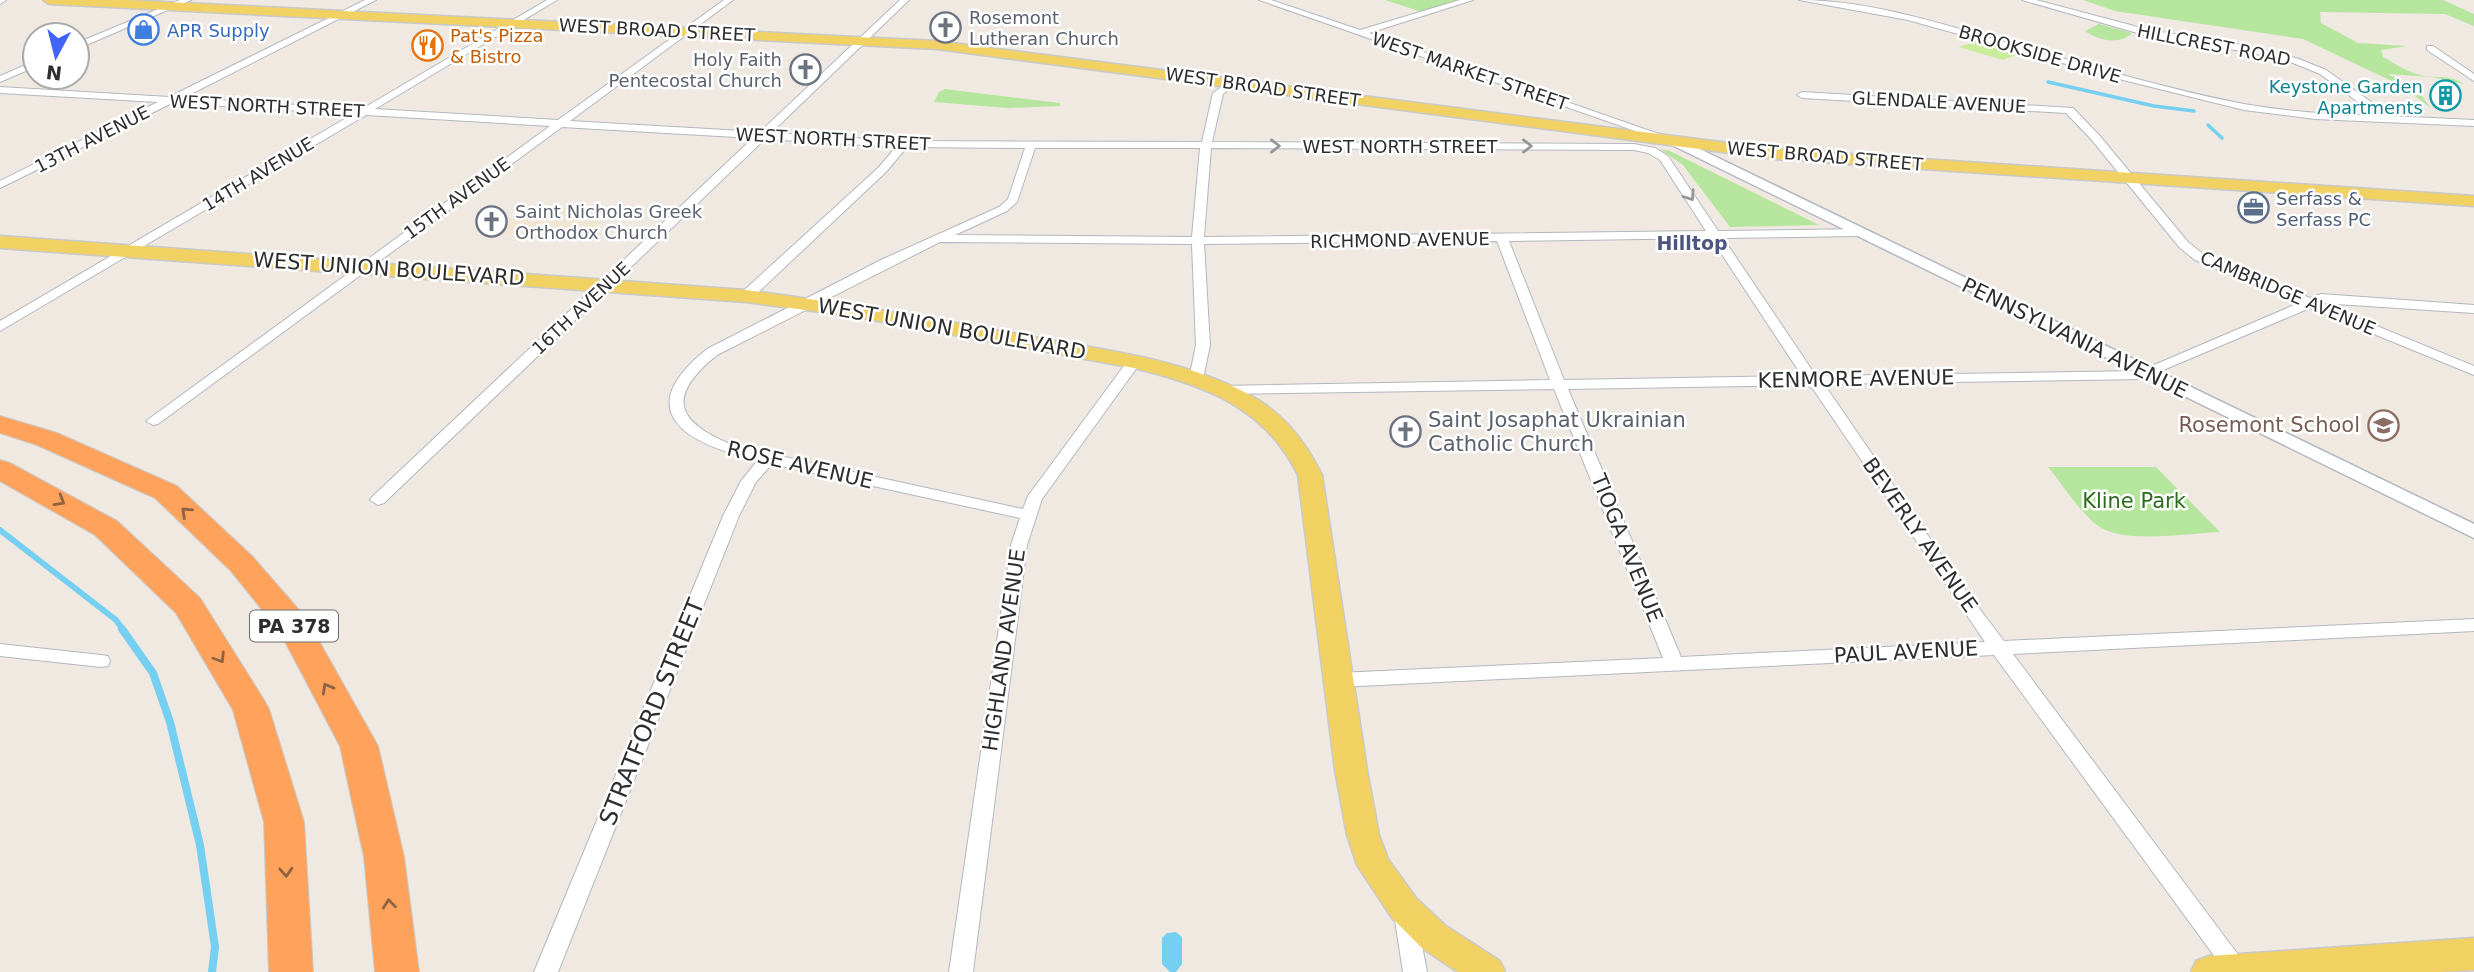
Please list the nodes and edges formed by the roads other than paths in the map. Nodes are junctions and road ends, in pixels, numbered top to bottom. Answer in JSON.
{"nodes":[{"id":1,"x":49,"y":0,"type":"edge"},
{"id":2,"x":187,"y":0,"type":"edge"},
{"id":3,"x":372,"y":0,"type":"edge"},
{"id":4,"x":553,"y":0,"type":"edge"},
{"id":5,"x":729,"y":0,"type":"edge"},
{"id":6,"x":905,"y":0,"type":"edge"},
{"id":7,"x":1263,"y":0,"type":"edge"},
{"id":8,"x":1469,"y":0,"type":"edge"},
{"id":9,"x":1803,"y":0,"type":"edge"},
{"id":10,"x":2026,"y":0,"type":"edge"},
{"id":11,"x":173,"y":6,"type":"junction"},
{"id":12,"x":343,"y":14,"type":"junction"},
{"id":13,"x":514,"y":23,"type":"junction"},
{"id":14,"x":686,"y":32,"type":"junction"},
{"id":15,"x":1360,"y":33,"type":"junction"},
{"id":16,"x":91,"y":41,"type":"edge"},
{"id":17,"x":862,"y":41,"type":"junction"},
{"id":18,"x":2430,"y":48,"type":"dead end"},
{"id":19,"x":21,"y":70,"type":"edge"},
{"id":20,"x":2473,"y":77,"type":"edge"},
{"id":21,"x":0,"y":79,"type":"edge"},
{"id":22,"x":1231,"y":83,"type":"junction"},
{"id":23,"x":0,"y":90,"type":"edge"},
{"id":24,"x":1802,"y":95,"type":"dead end"},
{"id":25,"x":169,"y":100,"type":"junction"},
{"id":26,"x":363,"y":112,"type":"junction"},
{"id":27,"x":2074,"y":113,"type":"joint"},
{"id":28,"x":1600,"y":115,"type":"junction"},
{"id":29,"x":2388,"y":119,"type":"junction"},
{"id":30,"x":2474,"y":123,"type":"edge"},
{"id":31,"x":558,"y":124,"type":"junction"},
{"id":32,"x":1582,"y":129,"type":"junction"},
{"id":33,"x":761,"y":136,"type":"junction"},
{"id":34,"x":1676,"y":142,"type":"junction"},
{"id":35,"x":904,"y":144,"type":"junction"},
{"id":36,"x":1031,"y":145,"type":"junction"},
{"id":37,"x":1206,"y":146,"type":"junction"},
{"id":38,"x":1664,"y":158,"type":"joint"},
{"id":39,"x":2129,"y":177,"type":"junction"},
{"id":40,"x":0,"y":185,"type":"edge"},
{"id":41,"x":2474,"y":201,"type":"edge"},
{"id":42,"x":1859,"y":232,"type":"junction"},
{"id":43,"x":1716,"y":235,"type":"junction"},
{"id":44,"x":1502,"y":238,"type":"junction"},
{"id":45,"x":941,"y":239,"type":"junction"},
{"id":46,"x":1199,"y":241,"type":"junction"},
{"id":47,"x":0,"y":242,"type":"edge"},
{"id":48,"x":130,"y":250,"type":"junction"},
{"id":49,"x":362,"y":267,"type":"junction"},
{"id":50,"x":606,"y":285,"type":"junction"},
{"id":51,"x":746,"y":296,"type":"junction"},
{"id":52,"x":810,"y":303,"type":"junction"},
{"id":53,"x":2309,"y":303,"type":"junction"},
{"id":54,"x":2474,"y":309,"type":"edge"},
{"id":55,"x":0,"y":327,"type":"edge"},
{"id":56,"x":1134,"y":362,"type":"junction"},
{"id":57,"x":2474,"y":371,"type":"edge"},
{"id":58,"x":2148,"y":373,"type":"junction"},
{"id":59,"x":1196,"y":379,"type":"junction"},
{"id":60,"x":1812,"y":381,"type":"junction"},
{"id":61,"x":1560,"y":384,"type":"junction"},
{"id":62,"x":1222,"y":390,"type":"junction"},
{"id":63,"x":153,"y":421,"type":"dead end"},
{"id":64,"x":0,"y":424,"type":"edge"},
{"id":65,"x":768,"y":458,"type":"junction"},
{"id":66,"x":0,"y":469,"type":"edge"},
{"id":67,"x":378,"y":500,"type":"dead end"},
{"id":68,"x":1028,"y":515,"type":"junction"},
{"id":69,"x":2474,"y":533,"type":"edge"},
{"id":70,"x":2474,"y":625,"type":"edge"},
{"id":71,"x":1999,"y":648,"type":"junction"},
{"id":72,"x":0,"y":650,"type":"edge"},
{"id":73,"x":101,"y":662,"type":"dead end"},
{"id":74,"x":1675,"y":664,"type":"junction"},
{"id":75,"x":1339,"y":680,"type":"junction"},
{"id":76,"x":1404,"y":908,"type":"junction"},
{"id":77,"x":2474,"y":954,"type":"edge"},
{"id":78,"x":2229,"y":971,"type":"edge"},
{"id":79,"x":291,"y":972,"type":"edge"},
{"id":80,"x":397,"y":972,"type":"edge"},
{"id":81,"x":546,"y":972,"type":"edge"},
{"id":82,"x":961,"y":972,"type":"edge"},
{"id":83,"x":1415,"y":972,"type":"edge"},
{"id":84,"x":1487,"y":972,"type":"edge"}],
"edges":[{"from":1,"to":11,"type":"main road","name":"WEST BROAD STREET"},
{"from":2,"to":11,"type":"street"},
{"from":3,"to":12,"type":"street","name":"13TH AVENUE"},
{"from":4,"to":13,"type":"street","name":"14TH AVENUE"},
{"from":5,"to":14,"type":"street","name":"15TH AVENUE"},
{"from":6,"to":17,"type":"street","name":"16TH AVENUE"},
{"from":7,"to":15,"type":"street","name":"WEST MARKET STREET"},
{"from":8,"to":15,"type":"street"},
{"from":9,"to":29,"type":"street","name":"BROOKSIDE DRIVE"},
{"from":10,"to":29,"type":"street","name":"HILLCREST ROAD"},
{"from":11,"to":12,"type":"main road","name":"WEST BROAD STREET"},
{"from":11,"to":16,"type":"street"},
{"from":12,"to":13,"type":"main road","name":"WEST BROAD STREET"},
{"from":12,"to":25,"type":"street","name":"13TH AVENUE"},
{"from":13,"to":14,"type":"main road","name":"WEST BROAD STREET"},
{"from":13,"to":26,"type":"street","name":"14TH AVENUE"},
{"from":14,"to":17,"type":"main road","name":"WEST BROAD STREET"},
{"from":14,"to":31,"type":"street","name":"15TH AVENUE"},
{"from":15,"to":28,"type":"street","name":"WEST MARKET STREET"},
{"from":17,"to":22,"type":"main road","name":"WEST BROAD STREET"},
{"from":17,"to":33,"type":"street","name":"16TH AVENUE"},
{"from":18,"to":20,"type":"street"},
{"from":19,"to":21,"type":"street"},
{"from":22,"to":32,"type":"main road","name":"WEST BROAD STREET"},
{"from":22,"to":37,"type":"street"},
{"from":23,"to":25,"type":"street","name":"WEST NORTH STREET"},
{"from":24,"to":27,"type":"street","name":"GLENDALE AVENUE"},
{"from":25,"to":26,"type":"street","name":"WEST NORTH STREET"},
{"from":25,"to":40,"type":"street","name":"13TH AVENUE"},
{"from":26,"to":31,"type":"street","name":"WEST NORTH STREET"},
{"from":26,"to":48,"type":"street","name":"14TH AVENUE"},
{"from":27,"to":39,"type":"street","name":"CAMBRIDGE AVENUE"},
{"from":28,"to":32,"type":"street"},
{"from":28,"to":34,"type":"street","name":"WEST MARKET STREET"},
{"from":29,"to":30,"type":"street"},
{"from":31,"to":33,"type":"street","name":"WEST NORTH STREET"},
{"from":31,"to":49,"type":"street","name":"15TH AVENUE"},
{"from":32,"to":34,"type":"main road","name":"WEST BROAD STREET"},
{"from":33,"to":35,"type":"street","name":"WEST NORTH STREET"},
{"from":33,"to":50,"type":"street","name":"16TH AVENUE"},
{"from":34,"to":39,"type":"main road","name":"WEST BROAD STREET"},
{"from":34,"to":42,"type":"street","name":"PENNSYLVANIA AVENUE"},
{"from":35,"to":36,"type":"street","name":"WEST NORTH STREET"},
{"from":35,"to":51,"type":"street"},
{"from":36,"to":37,"type":"street","name":"WEST NORTH STREET"},
{"from":36,"to":45,"type":"street","name":"ROSE AVENUE"},
{"from":37,"to":38,"type":"street","name":"WEST NORTH STREET","one_way":true},
{"from":37,"to":46,"type":"street"},
{"from":38,"to":43,"type":"street","name":"BEVERLY AVENUE","one_way":true},
{"from":39,"to":41,"type":"main road","name":"WEST BROAD STREET"},
{"from":39,"to":53,"type":"street","name":"CAMBRIDGE AVENUE"},
{"from":42,"to":43,"type":"street","name":"RICHMOND AVENUE"},
{"from":42,"to":58,"type":"street","name":"PENNSYLVANIA AVENUE"},
{"from":43,"to":44,"type":"street","name":"RICHMOND AVENUE"},
{"from":43,"to":60,"type":"street","name":"BEVERLY AVENUE"},
{"from":44,"to":46,"type":"street","name":"RICHMOND AVENUE"},
{"from":44,"to":61,"type":"street","name":"TIOGA AVENUE"},
{"from":45,"to":46,"type":"street","name":"RICHMOND AVENUE"},
{"from":45,"to":52,"type":"street","name":"ROSE AVENUE"},
{"from":46,"to":59,"type":"street"},
{"from":47,"to":48,"type":"main road","name":"WEST UNION BOULEVARD"},
{"from":48,"to":49,"type":"main road","name":"WEST UNION BOULEVARD"},
{"from":48,"to":55,"type":"street","name":"14TH AVENUE"},
{"from":49,"to":50,"type":"main road","name":"WEST UNION BOULEVARD"},
{"from":49,"to":63,"type":"street","name":"15TH AVENUE"},
{"from":50,"to":51,"type":"main road","name":"WEST UNION BOULEVARD"},
{"from":50,"to":67,"type":"street","name":"16TH AVENUE"},
{"from":51,"to":52,"type":"main road","name":"WEST UNION BOULEVARD"},
{"from":52,"to":56,"type":"main road","name":"WEST UNION BOULEVARD"},
{"from":52,"to":65,"type":"street","name":"ROSE AVENUE"},
{"from":53,"to":54,"type":"street","name":"KENMORE AVENUE"},
{"from":53,"to":57,"type":"street","name":"CAMBRIDGE AVENUE"},
{"from":53,"to":58,"type":"street","name":"KENMORE AVENUE"},
{"from":56,"to":59,"type":"main road","name":"WEST UNION BOULEVARD"},
{"from":56,"to":68,"type":"street","name":"HIGHLAND AVENUE"},
{"from":58,"to":60,"type":"street","name":"KENMORE AVENUE"},
{"from":58,"to":69,"type":"street","name":"PENNSYLVANIA AVENUE"},
{"from":59,"to":62,"type":"main road","name":"WEST UNION BOULEVARD"},
{"from":60,"to":61,"type":"street","name":"KENMORE AVENUE"},
{"from":60,"to":71,"type":"street","name":"BEVERLY AVENUE"},
{"from":61,"to":62,"type":"street","name":"KENMORE AVENUE"},
{"from":61,"to":74,"type":"street","name":"TIOGA AVENUE"},
{"from":62,"to":75,"type":"main road","name":"WEST UNION BOULEVARD"},
{"from":80,"to":64,"type":"highway","number":"PA 378","one_way":true},
{"from":65,"to":68,"type":"street","name":"ROSE AVENUE"},
{"from":65,"to":81,"type":"street","name":"STRATFORD STREET"},
{"from":66,"to":79,"type":"highway","one_way":true},
{"from":68,"to":82,"type":"street","name":"HIGHLAND AVENUE"},
{"from":70,"to":71,"type":"street","name":"PAUL AVENUE"},
{"from":71,"to":74,"type":"street","name":"PAUL AVENUE"},
{"from":71,"to":78,"type":"street","name":"BEVERLY AVENUE"},
{"from":72,"to":73,"type":"street"},
{"from":74,"to":75,"type":"street","name":"PAUL AVENUE"},
{"from":75,"to":76,"type":"main road","name":"WEST UNION BOULEVARD"},
{"from":76,"to":83,"type":"street"},
{"from":76,"to":84,"type":"main road","name":"WEST UNION BOULEVARD"},
{"from":77,"to":78,"type":"main road"}]}
